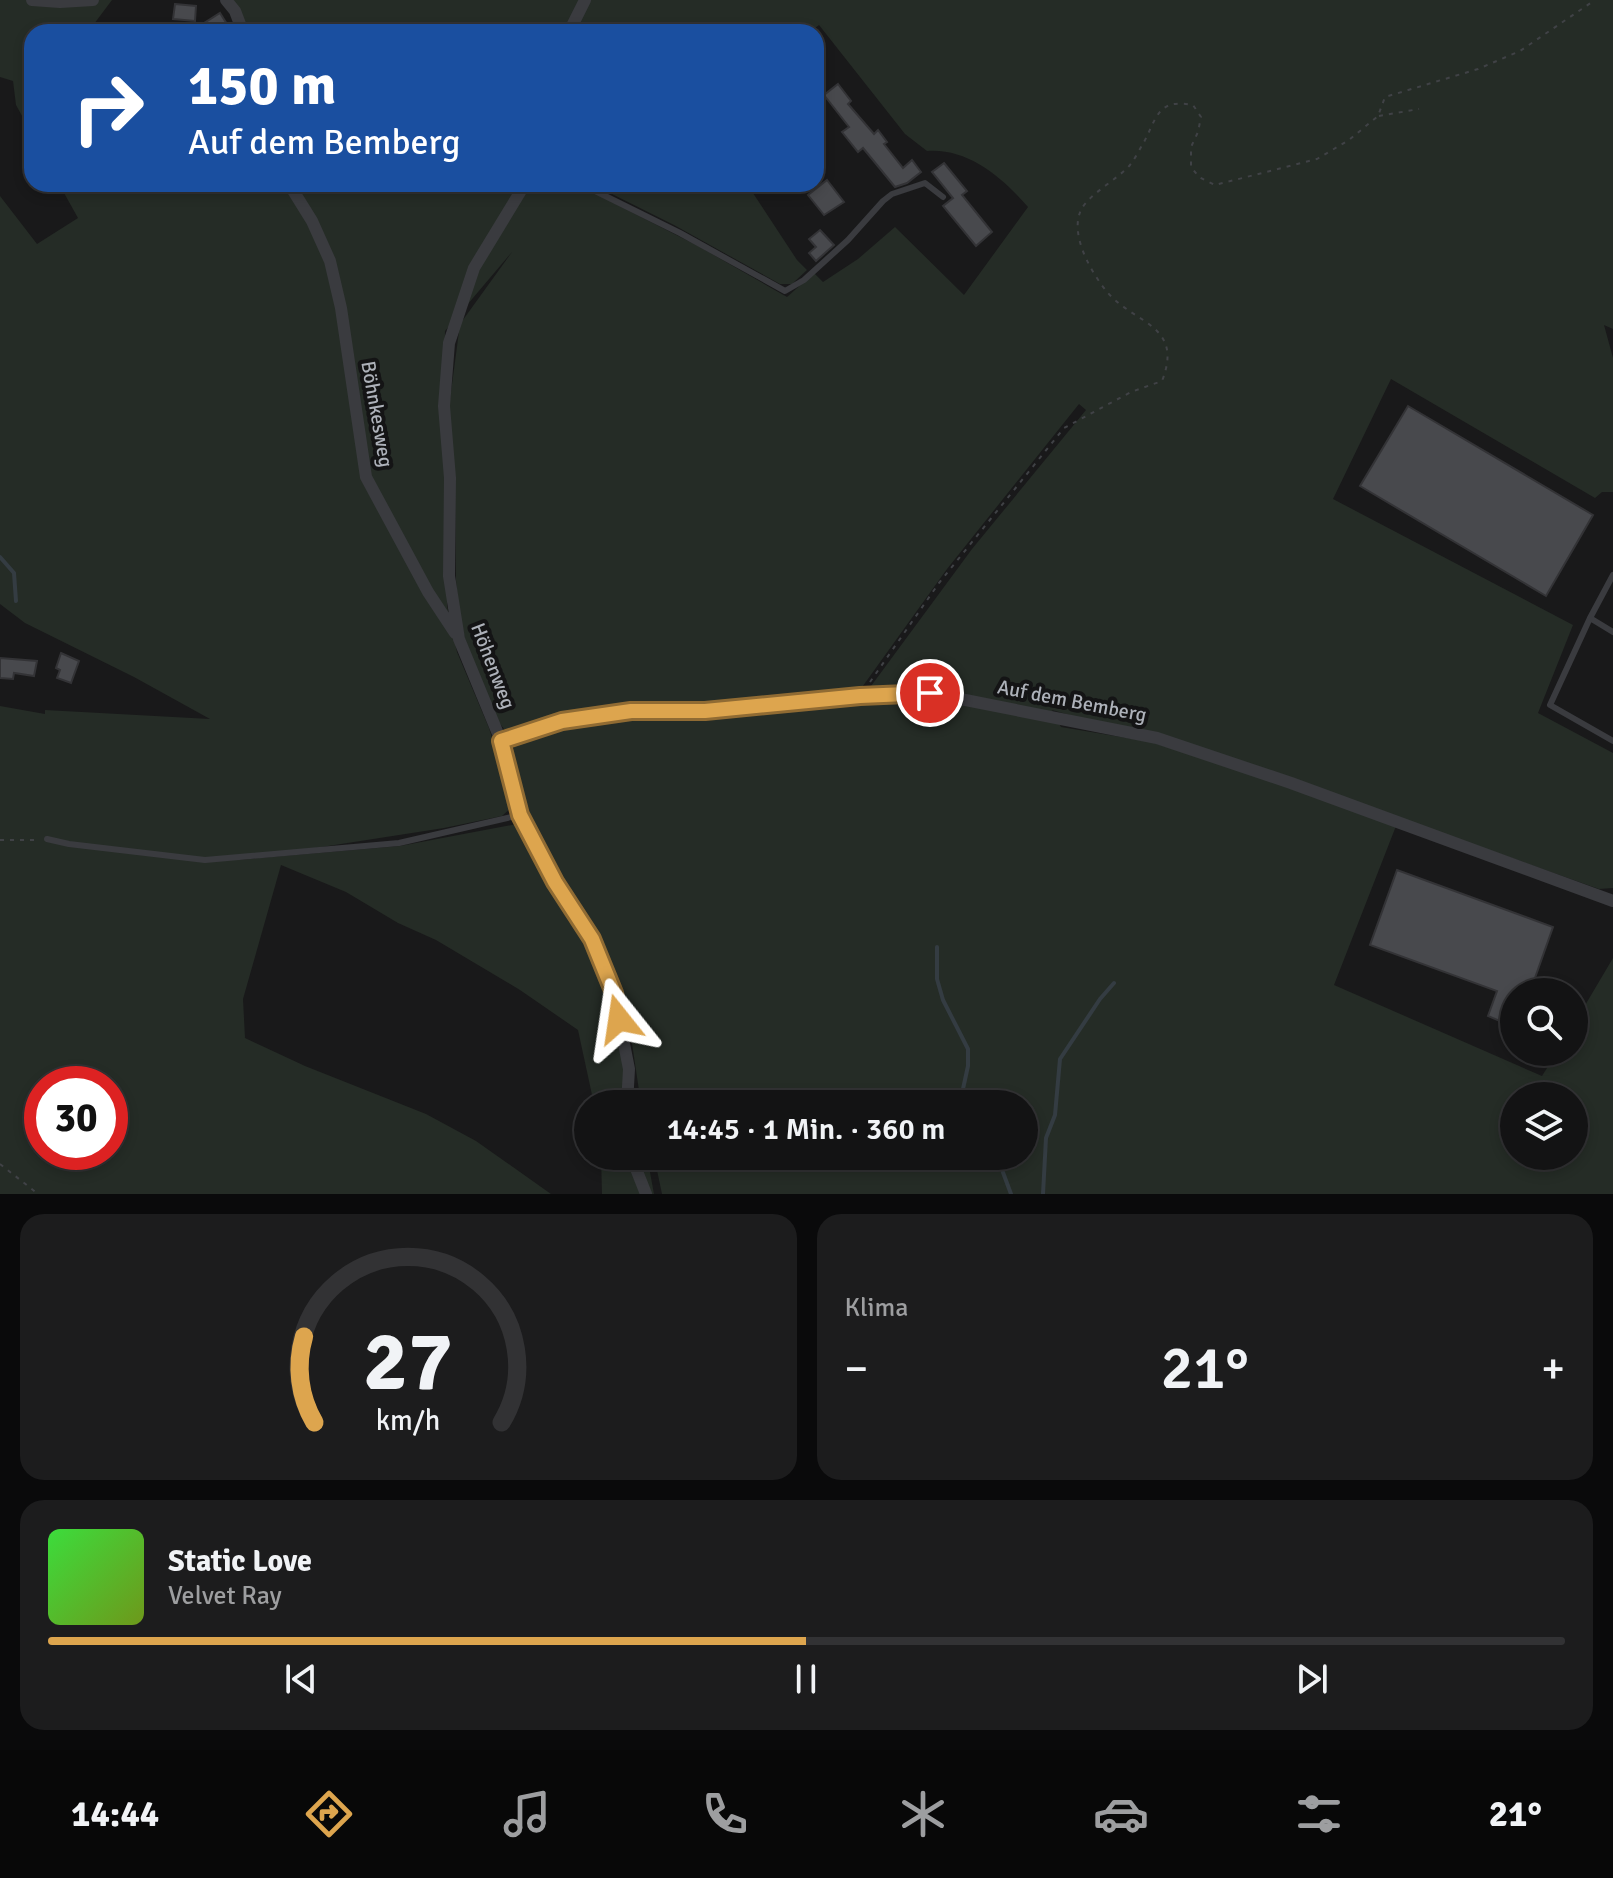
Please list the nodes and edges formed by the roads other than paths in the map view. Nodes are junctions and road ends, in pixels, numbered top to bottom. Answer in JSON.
{"nodes":[{"id":1,"x":32,"y":0,"type":"edge"},
{"id":2,"x":93,"y":0,"type":"edge"},
{"id":3,"x":226,"y":0,"type":"edge"},
{"id":4,"x":585,"y":0,"type":"edge"},
{"id":5,"x":240,"y":24,"type":"edge"},
{"id":6,"x":573,"y":24,"type":"edge"},
{"id":7,"x":294,"y":192,"type":"edge"},
{"id":8,"x":520,"y":192,"type":"edge"},
{"id":9,"x":597,"y":192,"type":"edge"},
{"id":10,"x":943,"y":197,"type":"dead end"},
{"id":11,"x":1613,"y":575,"type":"edge"},
{"id":12,"x":1590,"y":618,"type":"junction"},
{"id":13,"x":1613,"y":632,"type":"edge"},
{"id":14,"x":459,"y":639,"type":"junction"},
{"id":15,"x":501,"y":741,"type":"junction"},
{"id":16,"x":1613,"y":741,"type":"edge"},
{"id":17,"x":520,"y":815,"type":"junction"},
{"id":18,"x":47,"y":839,"type":"road end"},
{"id":19,"x":1613,"y":901,"type":"edge"},
{"id":20,"x":628,"y":1090,"type":"edge"},
{"id":21,"x":637,"y":1170,"type":"edge"},
{"id":22,"x":646,"y":1194,"type":"edge"}],
"edges":[{"from":1,"to":2,"type":"street"},
{"from":3,"to":5,"type":"street"},
{"from":4,"to":6,"type":"street"},
{"from":7,"to":14,"type":"street","name":"Böhnkesweg"},
{"from":8,"to":14,"type":"street","name":"Höhenweg"},
{"from":9,"to":10,"type":"lane"},
{"from":11,"to":12,"type":"lane"},
{"from":12,"to":13,"type":"lane"},
{"from":12,"to":16,"type":"lane"},
{"from":14,"to":15,"type":"street","name":"Höhenweg"},
{"from":15,"to":17,"type":"street","name":"Höhenweg"},
{"from":15,"to":19,"type":"street","name":"Auf dem Bemberg"},
{"from":17,"to":18,"type":"lane"},
{"from":17,"to":20,"type":"street","name":"Höhenweg"},
{"from":21,"to":22,"type":"street"}]}
